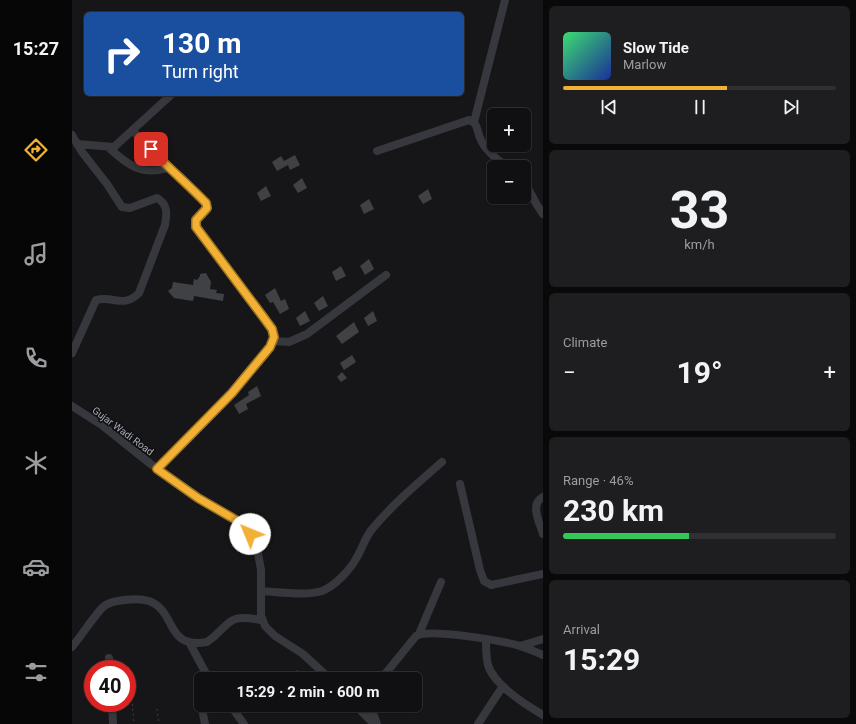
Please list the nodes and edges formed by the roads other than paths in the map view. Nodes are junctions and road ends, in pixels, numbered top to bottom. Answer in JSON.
{"nodes":[{"id":1,"x":505,"y":0,"type":"edge"},
{"id":2,"x":170,"y":96,"type":"edge"},
{"id":3,"x":474,"y":122,"type":"junction"},
{"id":4,"x":133,"y":131,"type":"junction"},
{"id":5,"x":72,"y":135,"type":"edge"},
{"id":6,"x":77,"y":144,"type":"junction"},
{"id":7,"x":109,"y":148,"type":"junction"},
{"id":8,"x":377,"y":151,"type":"dead end"},
{"id":9,"x":498,"y":160,"type":"edge"},
{"id":10,"x":168,"y":168,"type":"junction"},
{"id":11,"x":531,"y":195,"type":"edge"},
{"id":12,"x":543,"y":214,"type":"edge"},
{"id":13,"x":386,"y":275,"type":"dead end"},
{"id":14,"x":274,"y":341,"type":"junction"},
{"id":15,"x":72,"y":353,"type":"edge"},
{"id":16,"x":72,"y":406,"type":"edge"},
{"id":17,"x":442,"y":462,"type":"dead end"},
{"id":18,"x":157,"y":469,"type":"junction"},
{"id":19,"x":460,"y":484,"type":"dead end"},
{"id":20,"x":543,"y":497,"type":"edge"},
{"id":21,"x":543,"y":534,"type":"edge"},
{"id":22,"x":543,"y":574,"type":"edge"},
{"id":23,"x":441,"y":582,"type":"dead end"},
{"id":24,"x":261,"y":591,"type":"junction"},
{"id":25,"x":261,"y":620,"type":"junction"},
{"id":26,"x":419,"y":634,"type":"junction"},
{"id":27,"x":543,"y":639,"type":"edge"},
{"id":28,"x":486,"y":640,"type":"junction"},
{"id":29,"x":189,"y":642,"type":"junction"},
{"id":30,"x":520,"y":646,"type":"junction"},
{"id":31,"x":72,"y":647,"type":"edge"},
{"id":32,"x":543,"y":655,"type":"edge"},
{"id":33,"x":205,"y":672,"type":"edge"},
{"id":34,"x":322,"y":672,"type":"edge"},
{"id":35,"x":388,"y":672,"type":"edge"},
{"id":36,"x":503,"y":686,"type":"junction"},
{"id":37,"x":113,"y":712,"type":"edge"},
{"id":38,"x":235,"y":712,"type":"edge"},
{"id":39,"x":362,"y":712,"type":"edge"},
{"id":40,"x":373,"y":712,"type":"edge"},
{"id":41,"x":203,"y":714,"type":"dead end"},
{"id":42,"x":543,"y":715,"type":"edge"},
{"id":43,"x":114,"y":724,"type":"edge"},
{"id":44,"x":205,"y":724,"type":"edge"},
{"id":45,"x":244,"y":724,"type":"edge"},
{"id":46,"x":374,"y":724,"type":"edge"},
{"id":47,"x":378,"y":724,"type":"edge"},
{"id":48,"x":478,"y":724,"type":"edge"}],
"edges":[{"from":1,"to":3,"type":"street"},
{"from":2,"to":4,"type":"street"},
{"from":3,"to":8,"type":"street"},
{"from":3,"to":9,"type":"street"},
{"from":4,"to":7,"type":"street"},
{"from":4,"to":10,"type":"street"},
{"from":5,"to":6,"type":"street"},
{"from":6,"to":7,"type":"street"},
{"from":6,"to":15,"type":"street"},
{"from":7,"to":10,"type":"street"},
{"from":10,"to":14,"type":"street"},
{"from":11,"to":12,"type":"street"},
{"from":13,"to":14,"type":"street"},
{"from":14,"to":18,"type":"street"},
{"from":16,"to":18,"type":"street","name":"Gujar Wadi Road"},
{"from":17,"to":24,"type":"street"},
{"from":18,"to":24,"type":"street","name":"Gujar Wadi Road"},
{"from":19,"to":22,"type":"street"},
{"from":20,"to":21,"type":"street"},
{"from":23,"to":26,"type":"street"},
{"from":24,"to":25,"type":"street","name":"Gujar Wadi Road"},
{"from":25,"to":29,"type":"street"},
{"from":25,"to":34,"type":"street"},
{"from":26,"to":28,"type":"street"},
{"from":26,"to":35,"type":"street"},
{"from":27,"to":30,"type":"street"},
{"from":28,"to":30,"type":"street"},
{"from":28,"to":36,"type":"street"},
{"from":29,"to":31,"type":"street"},
{"from":29,"to":33,"type":"street"},
{"from":30,"to":32,"type":"street"},
{"from":36,"to":42,"type":"street"},
{"from":36,"to":48,"type":"street"},
{"from":37,"to":43,"type":"street"},
{"from":38,"to":45,"type":"street"},
{"from":39,"to":46,"type":"street"},
{"from":40,"to":47,"type":"street"},
{"from":41,"to":44,"type":"street"}]}
